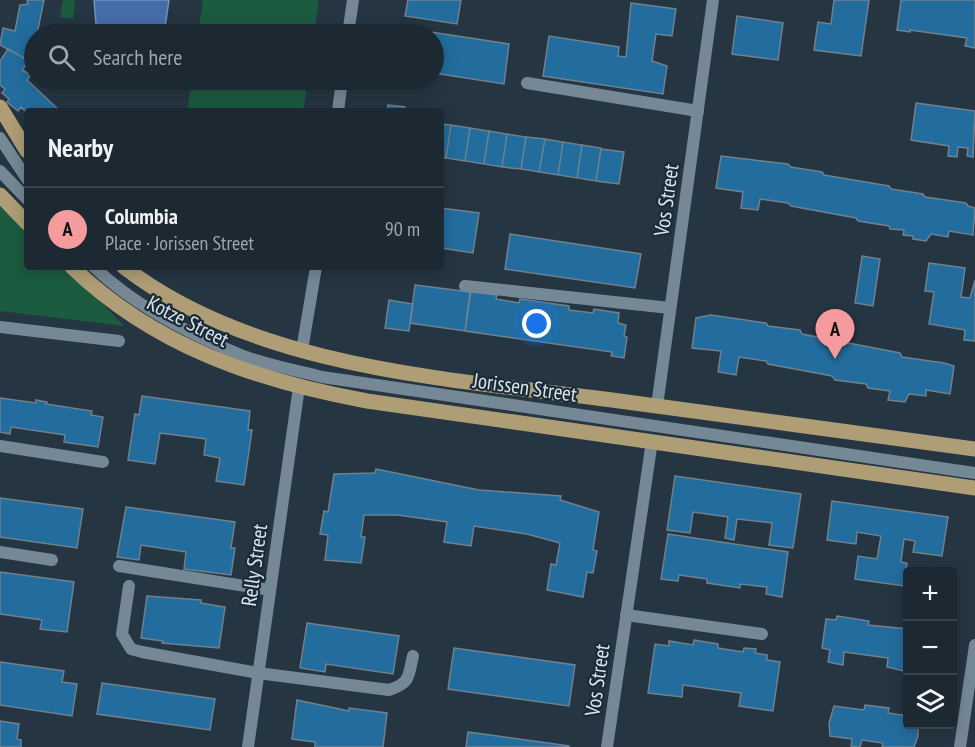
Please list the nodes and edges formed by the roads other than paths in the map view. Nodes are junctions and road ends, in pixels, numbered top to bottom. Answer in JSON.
{"nodes":[{"id":1,"x":353,"y":0,"type":"edge"},
{"id":2,"x":713,"y":0,"type":"edge"},
{"id":3,"x":349,"y":24,"type":"edge"},
{"id":4,"x":527,"y":83,"type":"dead end"},
{"id":5,"x":341,"y":90,"type":"edge"},
{"id":6,"x":0,"y":107,"type":"edge"},
{"id":7,"x":338,"y":108,"type":"edge"},
{"id":8,"x":698,"y":111,"type":"junction"},
{"id":9,"x":0,"y":138,"type":"edge"},
{"id":10,"x":24,"y":146,"type":"edge"},
{"id":11,"x":0,"y":171,"type":"edge"},
{"id":12,"x":24,"y":174,"type":"edge"},
{"id":13,"x":0,"y":195,"type":"edge"},
{"id":14,"x":24,"y":196,"type":"edge"},
{"id":15,"x":24,"y":220,"type":"edge"},
{"id":16,"x":75,"y":270,"type":"edge"},
{"id":17,"x":98,"y":270,"type":"edge"},
{"id":18,"x":108,"y":270,"type":"edge"},
{"id":19,"x":129,"y":270,"type":"edge"},
{"id":20,"x":315,"y":270,"type":"edge"},
{"id":21,"x":465,"y":286,"type":"dead end"},
{"id":22,"x":670,"y":308,"type":"junction"},
{"id":23,"x":0,"y":327,"type":"edge"},
{"id":24,"x":119,"y":341,"type":"dead end"},
{"id":25,"x":302,"y":350,"type":"junction"},
{"id":26,"x":299,"y":387,"type":"junction"},
{"id":27,"x":657,"y":406,"type":"junction"},
{"id":28,"x":652,"y":441,"type":"junction"},
{"id":29,"x":0,"y":446,"type":"edge"},
{"id":30,"x":975,"y":450,"type":"edge"},
{"id":31,"x":103,"y":462,"type":"dead end"},
{"id":32,"x":975,"y":467,"type":"edge"},
{"id":33,"x":975,"y":473,"type":"edge"},
{"id":34,"x":975,"y":488,"type":"edge"},
{"id":35,"x":0,"y":552,"type":"edge"},
{"id":36,"x":52,"y":560,"type":"dead end"},
{"id":37,"x":119,"y":566,"type":"dead end"},
{"id":38,"x":129,"y":586,"type":"dead end"},
{"id":39,"x":270,"y":590,"type":"junction"},
{"id":40,"x":626,"y":615,"type":"junction"},
{"id":41,"x":762,"y":634,"type":"dead end"},
{"id":42,"x":975,"y":645,"type":"edge"},
{"id":43,"x":413,"y":656,"type":"dead end"},
{"id":44,"x":258,"y":673,"type":"junction"},
{"id":45,"x":248,"y":747,"type":"edge"},
{"id":46,"x":607,"y":747,"type":"edge"},
{"id":47,"x":960,"y":747,"type":"edge"}],
"edges":[{"from":1,"to":3,"type":"street"},
{"from":2,"to":8,"type":"street","name":"Vos Street"},
{"from":4,"to":8,"type":"street"},
{"from":5,"to":7,"type":"street"},
{"from":6,"to":10,"type":"main road"},
{"from":8,"to":22,"type":"street","name":"Vos Street"},
{"from":9,"to":12,"type":"street"},
{"from":11,"to":14,"type":"street"},
{"from":13,"to":15,"type":"main road"},
{"from":16,"to":26,"type":"main road","name":"Kotze Street"},
{"from":17,"to":33,"type":"street","name":"Jorissen Street"},
{"from":18,"to":32,"type":"street","name":"Jorissen Street"},
{"from":19,"to":25,"type":"main road","name":"Kotze Street"},
{"from":20,"to":25,"type":"street"},
{"from":21,"to":22,"type":"street"},
{"from":22,"to":27,"type":"street","name":"Vos Street"},
{"from":23,"to":24,"type":"street"},
{"from":25,"to":27,"type":"main road","name":"Jorissen Street"},
{"from":26,"to":28,"type":"main road","name":"Jorissen Street"},
{"from":26,"to":39,"type":"street","name":"Relly Street"},
{"from":27,"to":30,"type":"main road","name":"Jorissen Street"},
{"from":28,"to":34,"type":"main road","name":"Jorissen Street"},
{"from":28,"to":40,"type":"street","name":"Vos Street"},
{"from":29,"to":31,"type":"street"},
{"from":35,"to":36,"type":"street"},
{"from":37,"to":39,"type":"street"},
{"from":38,"to":44,"type":"street"},
{"from":39,"to":44,"type":"street","name":"Relly Street"},
{"from":40,"to":41,"type":"street"},
{"from":40,"to":46,"type":"street","name":"Vos Street"},
{"from":42,"to":47,"type":"street"},
{"from":43,"to":44,"type":"street"},
{"from":44,"to":45,"type":"street","name":"Relly Street"}]}
